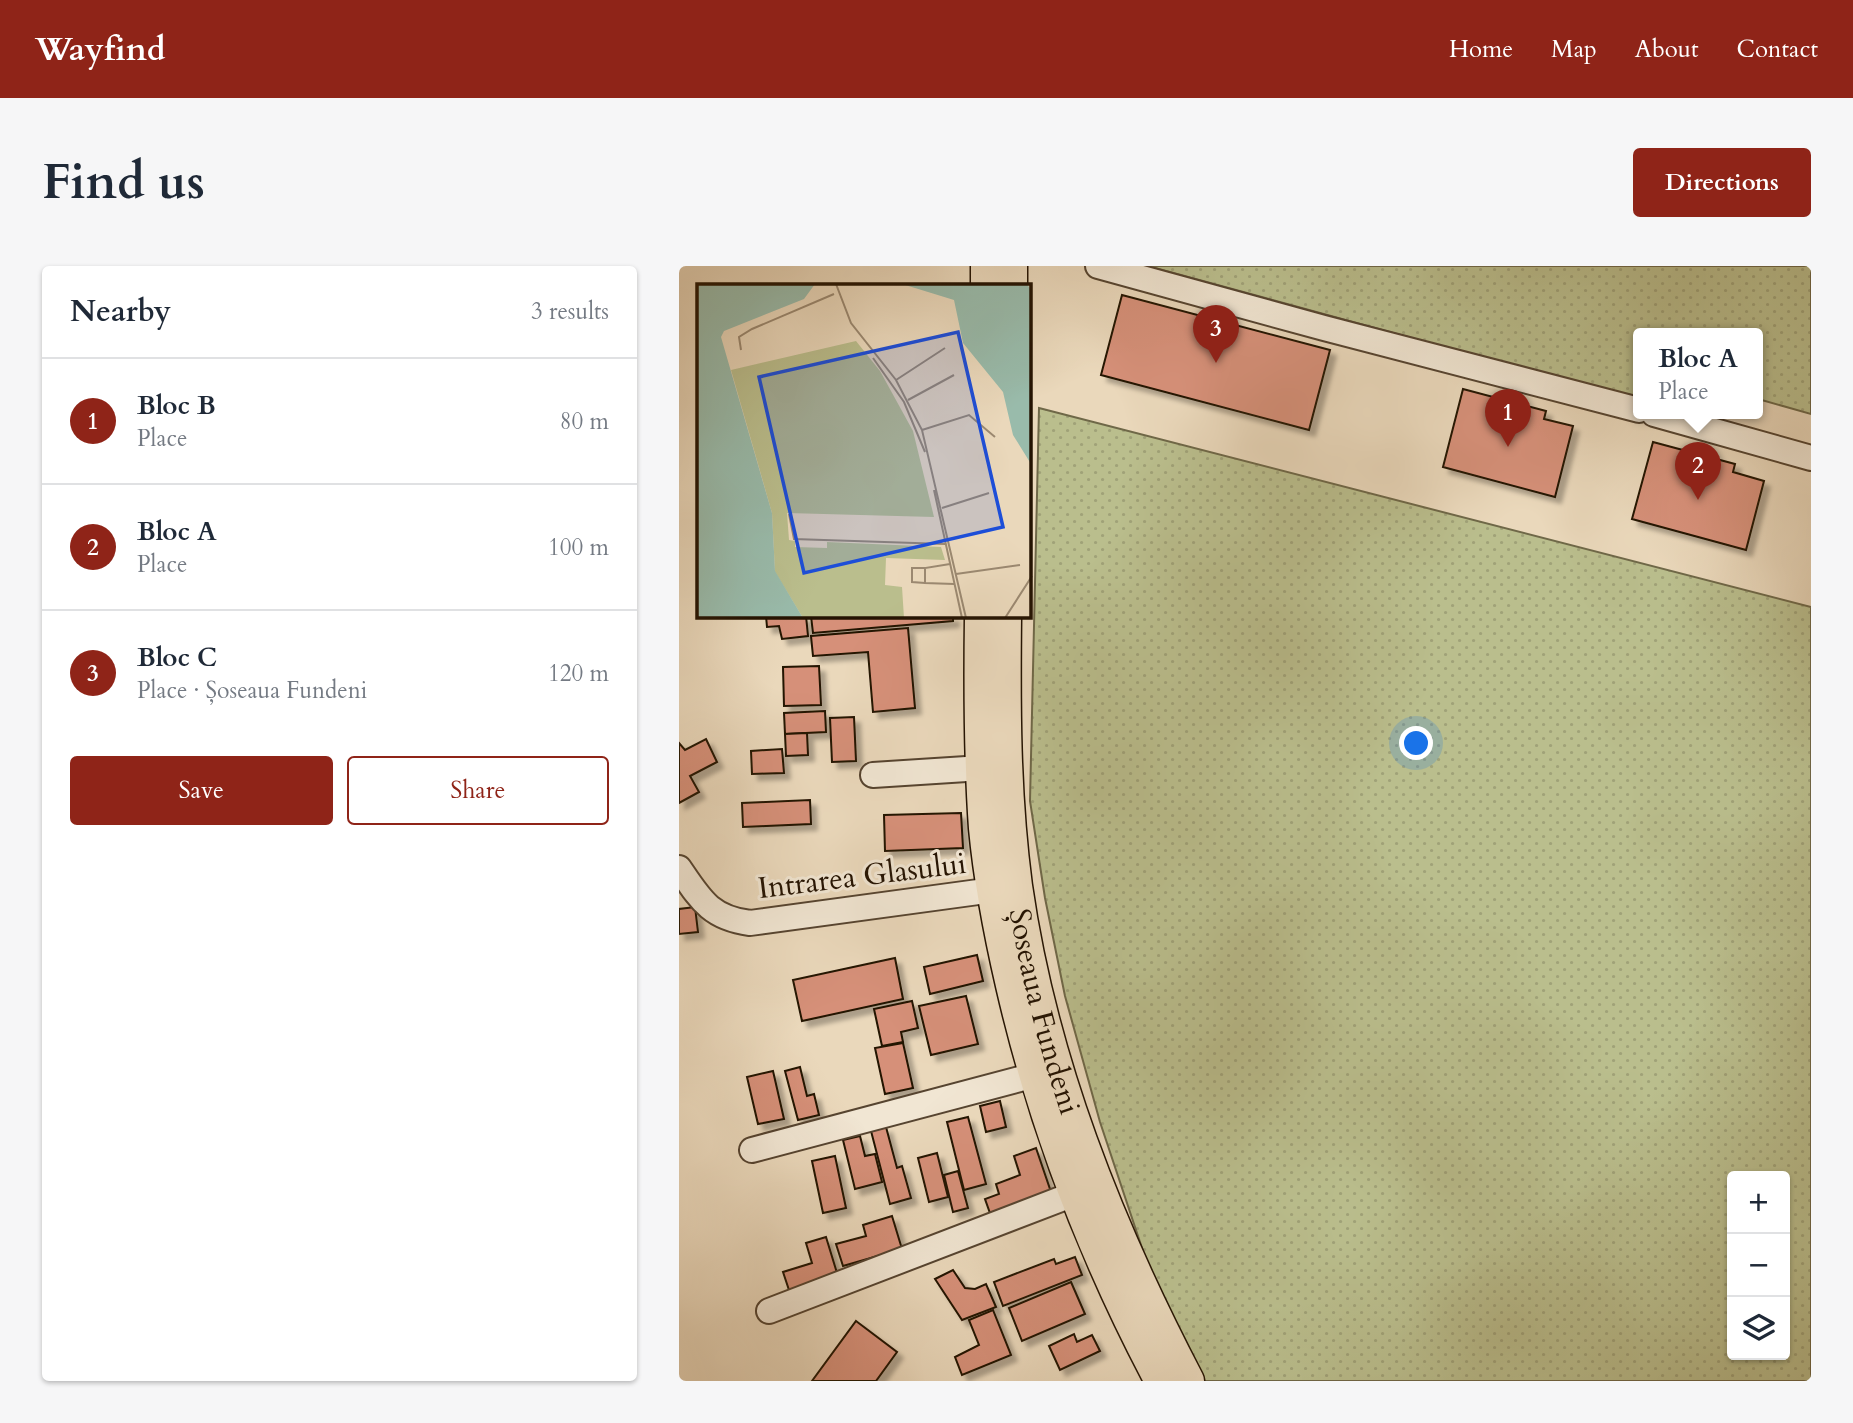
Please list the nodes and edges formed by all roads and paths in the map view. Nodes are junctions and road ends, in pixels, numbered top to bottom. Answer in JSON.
{"nodes":[{"id":1,"x":987,"y":266,"type":"edge"},
{"id":2,"x":1011,"y":266,"type":"edge"},
{"id":3,"x":1098,"y":266,"type":"edge"},
{"id":4,"x":987,"y":284,"type":"edge"},
{"id":5,"x":1011,"y":284,"type":"edge"},
{"id":6,"x":1633,"y":408,"type":"edge"},
{"id":7,"x":1672,"y":419,"type":"edge"},
{"id":8,"x":1811,"y":458,"type":"edge"},
{"id":9,"x":981,"y":618,"type":"edge"},
{"id":10,"x":1005,"y":618,"type":"edge"},
{"id":11,"x":982,"y":768,"type":"junction"},
{"id":12,"x":873,"y":775,"type":"dead end"},
{"id":13,"x":679,"y":868,"type":"edge"},
{"id":14,"x":993,"y":890,"type":"junction"},
{"id":15,"x":1035,"y":1075,"type":"junction"},
{"id":16,"x":751,"y":1150,"type":"dead end"},
{"id":17,"x":1074,"y":1194,"type":"junction"},
{"id":18,"x":769,"y":1311,"type":"dead end"},
{"id":19,"x":1161,"y":1381,"type":"edge"},
{"id":20,"x":1188,"y":1381,"type":"edge"}],
"edges":[{"from":1,"to":4,"type":"main road"},
{"from":2,"to":5,"type":"main road"},
{"from":3,"to":6,"type":"street"},
{"from":7,"to":8,"type":"street"},
{"from":9,"to":11,"type":"main road","name":"Șoseaua Fundeni"},
{"from":10,"to":20,"type":"main road","name":"Șoseaua Fundeni"},
{"from":11,"to":12,"type":"street"},
{"from":11,"to":14,"type":"main road","name":"Șoseaua Fundeni"},
{"from":13,"to":14,"type":"street","name":"Intrarea Glasului"},
{"from":14,"to":15,"type":"main road","name":"Șoseaua Fundeni"},
{"from":15,"to":16,"type":"street"},
{"from":15,"to":17,"type":"main road","name":"Șoseaua Fundeni"},
{"from":17,"to":18,"type":"street"},
{"from":17,"to":19,"type":"main road","name":"Șoseaua Fundeni"}]}
